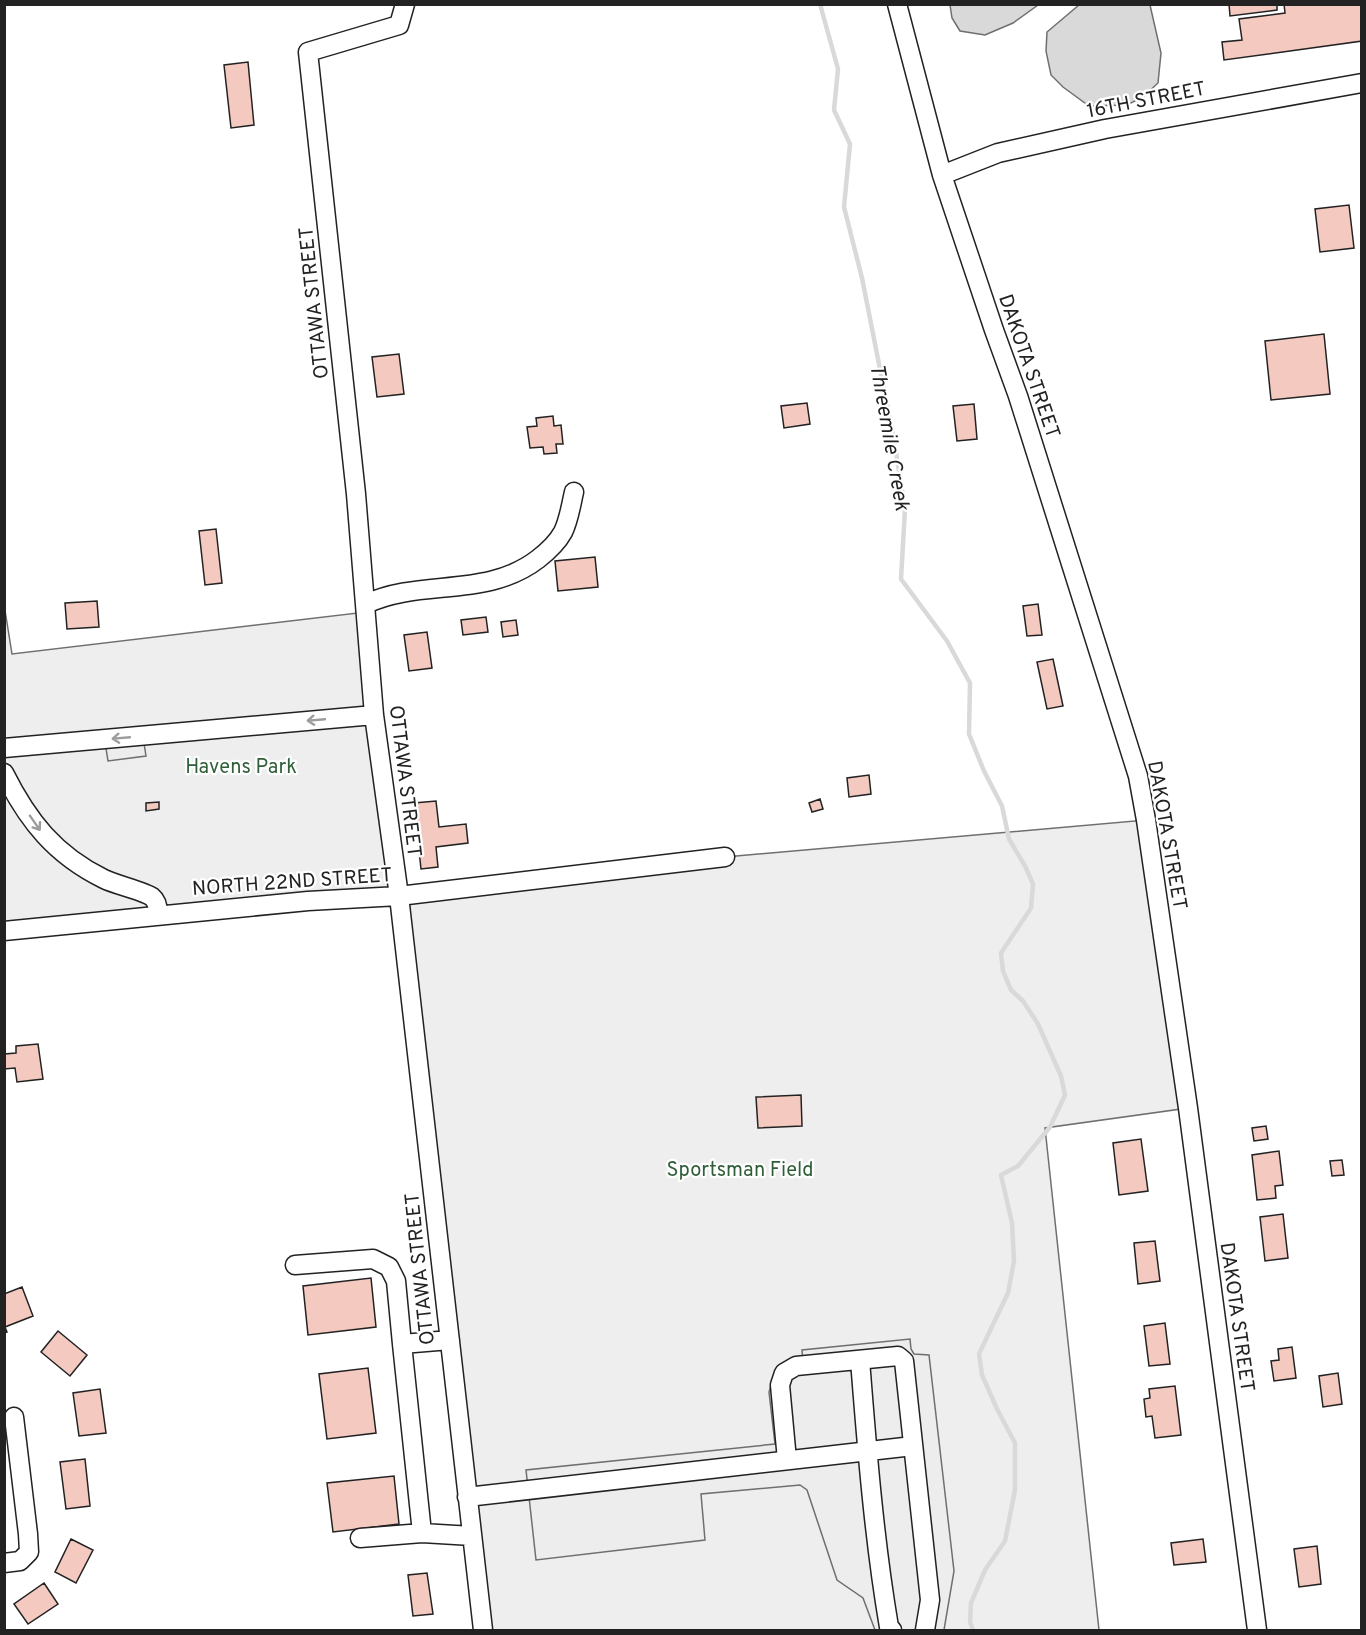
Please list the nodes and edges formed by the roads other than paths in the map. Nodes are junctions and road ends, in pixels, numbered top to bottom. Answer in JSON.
{"nodes":[{"id":1,"x":405,"y":4,"type":"edge"},
{"id":2,"x":897,"y":4,"type":"edge"},
{"id":3,"x":1362,"y":83,"type":"edge"},
{"id":4,"x":942,"y":175,"type":"junction"},
{"id":5,"x":574,"y":492,"type":"dead end"},
{"id":6,"x":366,"y":604,"type":"junction"},
{"id":7,"x":374,"y":715,"type":"junction"},
{"id":8,"x":4,"y":748,"type":"edge"},
{"id":9,"x":4,"y":773,"type":"edge"},
{"id":10,"x":725,"y":857,"type":"dead end"},
{"id":11,"x":399,"y":896,"type":"junction"},
{"id":12,"x":158,"y":914,"type":"junction"},
{"id":13,"x":4,"y":931,"type":"edge"},
{"id":14,"x":295,"y":1265,"type":"dead end"},
{"id":15,"x":450,"y":1340,"type":"junction"},
{"id":16,"x":402,"y":1344,"type":"junction"},
{"id":17,"x":860,"y":1360,"type":"junction"},
{"id":18,"x":14,"y":1417,"type":"dead end"},
{"id":19,"x":914,"y":1446,"type":"junction"},
{"id":20,"x":867,"y":1452,"type":"junction"},
{"id":21,"x":786,"y":1460,"type":"junction"},
{"id":22,"x":467,"y":1497,"type":"junction"},
{"id":23,"x":422,"y":1533,"type":"junction"},
{"id":24,"x":471,"y":1536,"type":"junction"},
{"id":25,"x":360,"y":1538,"type":"dead end"},
{"id":26,"x":12,"y":1562,"type":"edge"},
{"id":27,"x":483,"y":1630,"type":"edge"},
{"id":28,"x":892,"y":1630,"type":"edge"},
{"id":29,"x":925,"y":1630,"type":"edge"},
{"id":30,"x":1257,"y":1630,"type":"edge"}],
"edges":[{"from":1,"to":6,"type":"street","name":"OTTAWA STREET"},
{"from":2,"to":4,"type":"street","name":"DAKOTA STREET"},
{"from":3,"to":4,"type":"street","name":"16TH STREET"},
{"from":4,"to":30,"type":"street","name":"DAKOTA STREET"},
{"from":5,"to":6,"type":"street"},
{"from":6,"to":7,"type":"street","name":"OTTAWA STREET"},
{"from":7,"to":8,"type":"street","one_way":true},
{"from":7,"to":11,"type":"street","name":"OTTAWA STREET"},
{"from":9,"to":12,"type":"street","one_way":true},
{"from":10,"to":11,"type":"street","name":"NORTH 22ND STREET"},
{"from":11,"to":12,"type":"street","name":"NORTH 22ND STREET"},
{"from":11,"to":15,"type":"street","name":"OTTAWA STREET"},
{"from":12,"to":13,"type":"street","name":"NORTH 22ND STREET"},
{"from":14,"to":16,"type":"street"},
{"from":15,"to":16,"type":"street"},
{"from":15,"to":22,"type":"street","name":"OTTAWA STREET"},
{"from":16,"to":23,"type":"street"},
{"from":17,"to":19,"type":"street"},
{"from":17,"to":20,"type":"street"},
{"from":17,"to":21,"type":"street"},
{"from":18,"to":26,"type":"street"},
{"from":19,"to":20,"type":"street"},
{"from":19,"to":29,"type":"street"},
{"from":20,"to":21,"type":"street"},
{"from":20,"to":28,"type":"street"},
{"from":21,"to":22,"type":"street"},
{"from":22,"to":24,"type":"street","name":"OTTAWA STREET"},
{"from":23,"to":24,"type":"street"},
{"from":23,"to":25,"type":"street"},
{"from":24,"to":27,"type":"street","name":"OTTAWA STREET"}]}
